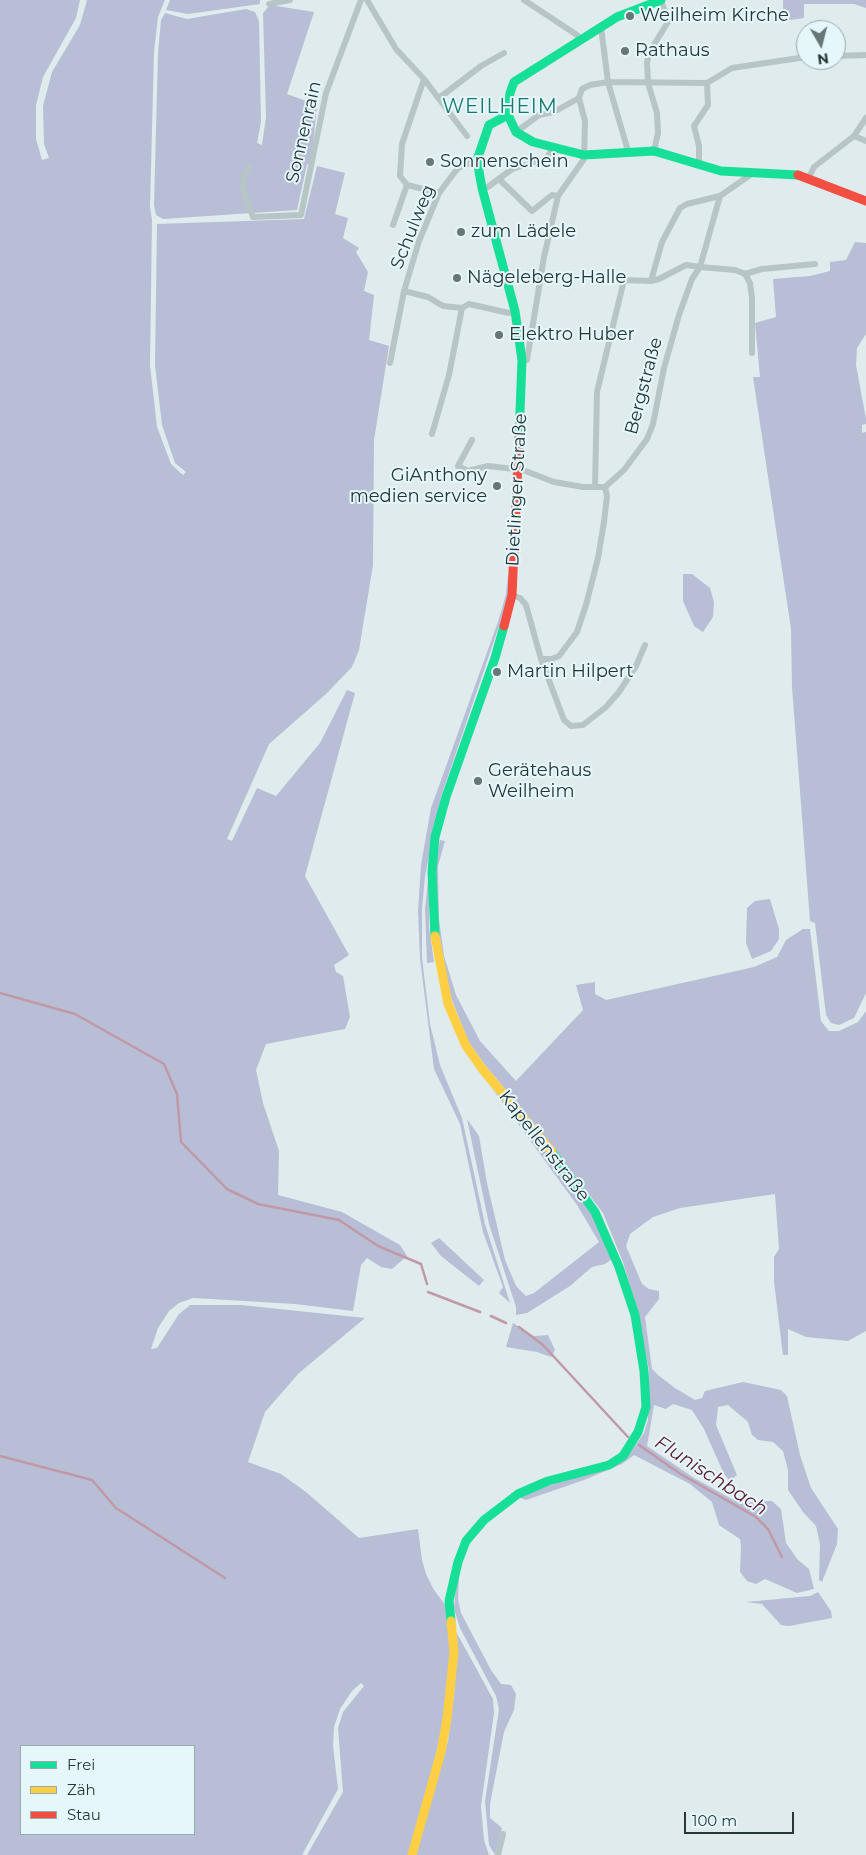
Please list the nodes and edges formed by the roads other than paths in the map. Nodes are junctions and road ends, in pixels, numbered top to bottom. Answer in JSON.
{"nodes":[{"id":1,"x":290,"y":0,"type":"edge"},
{"id":2,"x":361,"y":0,"type":"edge"},
{"id":3,"x":367,"y":0,"type":"edge"},
{"id":4,"x":524,"y":0,"type":"edge"},
{"id":5,"x":660,"y":0,"type":"edge"},
{"id":6,"x":269,"y":4,"type":"dead end"},
{"id":7,"x":601,"y":27,"type":"junction"},
{"id":8,"x":581,"y":41,"type":"junction"},
{"id":9,"x":504,"y":54,"type":"dead end"},
{"id":10,"x":846,"y":56,"type":"edge"},
{"id":11,"x":866,"y":56,"type":"edge"},
{"id":12,"x":796,"y":58,"type":"edge"},
{"id":13,"x":424,"y":79,"type":"junction"},
{"id":14,"x":608,"y":82,"type":"junction"},
{"id":15,"x":648,"y":83,"type":"junction"},
{"id":16,"x":707,"y":83,"type":"junction"},
{"id":17,"x":439,"y":98,"type":"junction"},
{"id":18,"x":578,"y":98,"type":"junction"},
{"id":19,"x":508,"y":115,"type":"junction"},
{"id":20,"x":866,"y":118,"type":"edge"},
{"id":21,"x":516,"y":132,"type":"junction"},
{"id":22,"x":467,"y":136,"type":"dead end"},
{"id":23,"x":854,"y":136,"type":"junction"},
{"id":24,"x":866,"y":141,"type":"edge"},
{"id":25,"x":553,"y":147,"type":"junction"},
{"id":26,"x":628,"y":151,"type":"junction"},
{"id":27,"x":654,"y":151,"type":"junction"},
{"id":28,"x":584,"y":155,"type":"junction"},
{"id":29,"x":477,"y":160,"type":"junction"},
{"id":30,"x":699,"y":163,"type":"junction"},
{"id":31,"x":249,"y":167,"type":"dead end"},
{"id":32,"x":753,"y":173,"type":"junction"},
{"id":33,"x":808,"y":177,"type":"junction"},
{"id":34,"x":499,"y":179,"type":"junction"},
{"id":35,"x":407,"y":185,"type":"junction"},
{"id":36,"x":482,"y":188,"type":"junction"},
{"id":37,"x":439,"y":193,"type":"junction"},
{"id":38,"x":558,"y":196,"type":"junction"},
{"id":39,"x":720,"y":196,"type":"junction"},
{"id":40,"x":866,"y":201,"type":"edge"},
{"id":41,"x":393,"y":225,"type":"dead end"},
{"id":42,"x":815,"y":264,"type":"dead end"},
{"id":43,"x":700,"y":267,"type":"junction"},
{"id":44,"x":745,"y":274,"type":"junction"},
{"id":45,"x":651,"y":281,"type":"junction"},
{"id":46,"x":404,"y":291,"type":"junction"},
{"id":47,"x":462,"y":308,"type":"junction"},
{"id":48,"x":515,"y":311,"type":"junction"},
{"id":49,"x":752,"y":353,"type":"dead end"},
{"id":50,"x":522,"y":360,"type":"junction"},
{"id":51,"x":390,"y":363,"type":"dead end"},
{"id":52,"x":432,"y":434,"type":"dead end"},
{"id":53,"x":472,"y":440,"type":"dead end"},
{"id":54,"x":517,"y":470,"type":"junction"},
{"id":55,"x":596,"y":487,"type":"junction"},
{"id":56,"x":605,"y":487,"type":"junction"},
{"id":57,"x":512,"y":596,"type":"junction"},
{"id":58,"x":646,"y":645,"type":"dead end"},
{"id":59,"x":541,"y":659,"type":"junction"},
{"id":60,"x":432,"y":872,"type":"joint"},
{"id":61,"x":503,"y":1834,"type":"dead end"},
{"id":62,"x":412,"y":1855,"type":"edge"},
{"id":63,"x":498,"y":1855,"type":"edge"}],
"edges":[{"from":1,"to":6,"type":"street"},
{"from":2,"to":31,"type":"street","name":"Sonnenrain"},
{"from":3,"to":13,"type":"street"},
{"from":4,"to":8,"type":"street"},
{"from":5,"to":7,"type":"street"},
{"from":5,"to":15,"type":"street"},
{"from":7,"to":8,"type":"street"},
{"from":7,"to":14,"type":"street"},
{"from":8,"to":19,"type":"street"},
{"from":9,"to":17,"type":"street"},
{"from":10,"to":11,"type":"street"},
{"from":12,"to":16,"type":"street"},
{"from":13,"to":17,"type":"street"},
{"from":13,"to":35,"type":"street"},
{"from":14,"to":15,"type":"street"},
{"from":14,"to":18,"type":"street"},
{"from":14,"to":26,"type":"street"},
{"from":15,"to":16,"type":"street"},
{"from":15,"to":27,"type":"street"},
{"from":16,"to":30,"type":"street"},
{"from":17,"to":22,"type":"street"},
{"from":18,"to":21,"type":"street"},
{"from":18,"to":28,"type":"street"},
{"from":19,"to":21,"type":"street"},
{"from":19,"to":29,"type":"street","name":"Dietlinger Straße"},
{"from":20,"to":23,"type":"street"},
{"from":21,"to":25,"type":"street"},
{"from":23,"to":24,"type":"street"},
{"from":23,"to":33,"type":"street"},
{"from":25,"to":28,"type":"street"},
{"from":25,"to":34,"type":"street"},
{"from":26,"to":27,"type":"street"},
{"from":26,"to":28,"type":"street"},
{"from":27,"to":30,"type":"street"},
{"from":28,"to":38,"type":"street"},
{"from":29,"to":36,"type":"street","name":"Dietlinger Straße"},
{"from":29,"to":37,"type":"street","name":"Schulweg"},
{"from":30,"to":32,"type":"street"},
{"from":32,"to":33,"type":"street"},
{"from":32,"to":39,"type":"street"},
{"from":33,"to":40,"type":"street"},
{"from":34,"to":36,"type":"street"},
{"from":34,"to":38,"type":"street"},
{"from":35,"to":37,"type":"street"},
{"from":35,"to":41,"type":"street"},
{"from":36,"to":48,"type":"street","name":"Dietlinger Straße"},
{"from":37,"to":46,"type":"street","name":"Schulweg"},
{"from":38,"to":50,"type":"street"},
{"from":39,"to":43,"type":"street","name":"Bergstraße"},
{"from":39,"to":45,"type":"street"},
{"from":42,"to":44,"type":"street"},
{"from":43,"to":44,"type":"street"},
{"from":43,"to":45,"type":"street"},
{"from":43,"to":56,"type":"street","name":"Bergstraße"},
{"from":44,"to":49,"type":"street"},
{"from":45,"to":55,"type":"street"},
{"from":46,"to":47,"type":"street","name":"Schulweg"},
{"from":46,"to":51,"type":"street","name":"Schulweg"},
{"from":47,"to":48,"type":"street","name":"Schulweg"},
{"from":47,"to":52,"type":"street"},
{"from":48,"to":50,"type":"street","name":"Dietlinger Straße"},
{"from":50,"to":54,"type":"street","name":"Dietlinger Straße"},
{"from":53,"to":54,"type":"street"},
{"from":54,"to":55,"type":"street"},
{"from":54,"to":57,"type":"street","name":"Dietlinger Straße"},
{"from":55,"to":56,"type":"street"},
{"from":56,"to":59,"type":"street"},
{"from":57,"to":59,"type":"street"},
{"from":57,"to":60,"type":"street","name":"Dietlinger Straße"},
{"from":58,"to":59,"type":"street"},
{"from":60,"to":62,"type":"street","name":"Kapellenstraße"},
{"from":61,"to":63,"type":"street"}]}
